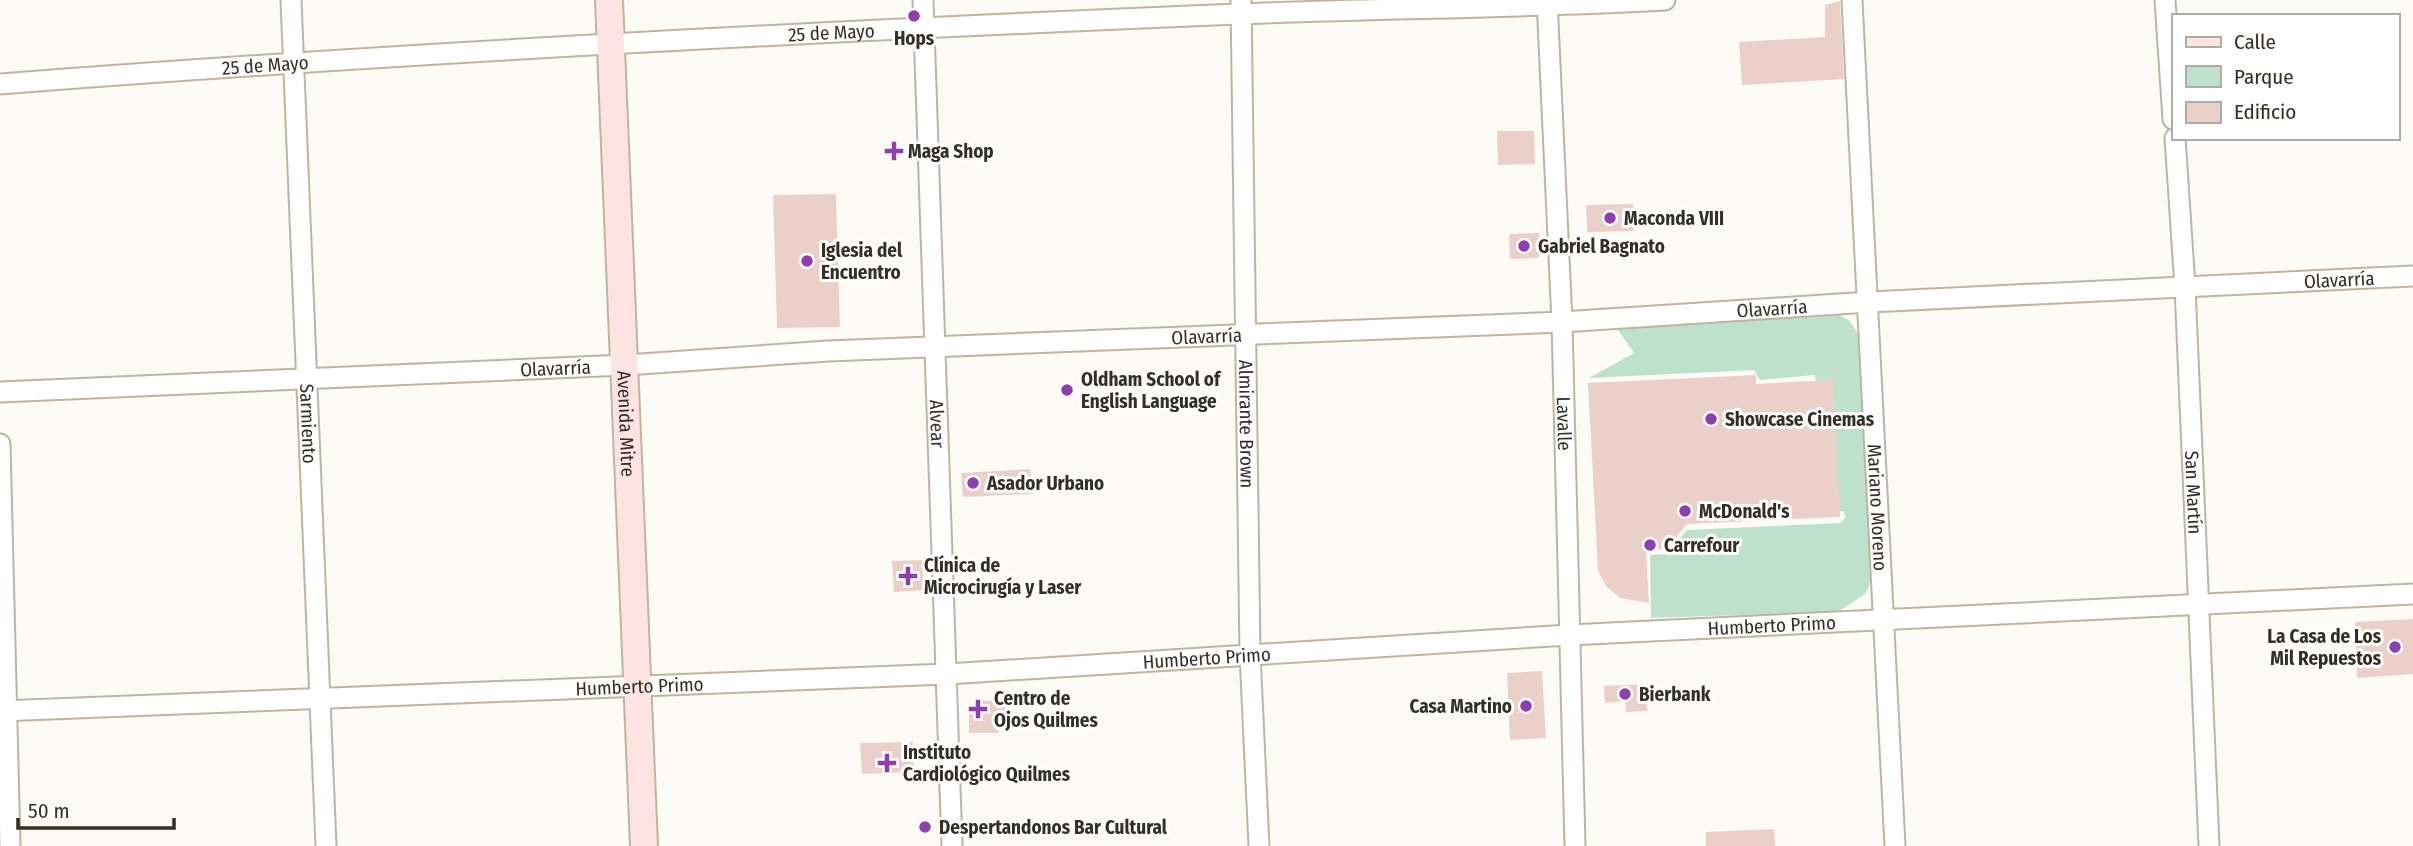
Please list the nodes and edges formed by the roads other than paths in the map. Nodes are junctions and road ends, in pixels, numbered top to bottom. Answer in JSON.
{"nodes":[{"id":1,"x":291,"y":0,"type":"edge"},
{"id":2,"x":609,"y":0,"type":"edge"},
{"id":3,"x":923,"y":0,"type":"edge"},
{"id":4,"x":1665,"y":0,"type":"edge"},
{"id":5,"x":1852,"y":0,"type":"edge"},
{"id":6,"x":2165,"y":0,"type":"edge"},
{"id":7,"x":1548,"y":3,"type":"edge"},
{"id":8,"x":1241,"y":7,"type":"edge"},
{"id":9,"x":925,"y":30,"type":"junction"},
{"id":10,"x":611,"y":44,"type":"junction"},
{"id":11,"x":293,"y":61,"type":"junction"},
{"id":12,"x":0,"y":84,"type":"edge"},
{"id":13,"x":2172,"y":104,"type":"edge"},
{"id":14,"x":2175,"y":140,"type":"edge"},
{"id":15,"x":2413,"y":276,"type":"edge"},
{"id":16,"x":2185,"y":287,"type":"junction"},
{"id":17,"x":1868,"y":302,"type":"junction"},
{"id":18,"x":1562,"y":322,"type":"junction"},
{"id":19,"x":1244,"y":333,"type":"junction"},
{"id":20,"x":936,"y":347,"type":"junction"},
{"id":21,"x":626,"y":365,"type":"junction"},
{"id":22,"x":309,"y":380,"type":"junction"},
{"id":23,"x":0,"y":392,"type":"edge"},
{"id":24,"x":0,"y":443,"type":"edge"},
{"id":25,"x":2413,"y":594,"type":"edge"},
{"id":26,"x":2197,"y":607,"type":"junction"},
{"id":27,"x":1885,"y":621,"type":"junction"},
{"id":28,"x":1569,"y":635,"type":"junction"},
{"id":29,"x":1250,"y":654,"type":"junction"},
{"id":30,"x":947,"y":674,"type":"junction"},
{"id":31,"x":638,"y":686,"type":"junction"},
{"id":32,"x":322,"y":701,"type":"junction"},
{"id":33,"x":3,"y":711,"type":"edge"},
{"id":34,"x":10,"y":846,"type":"edge"},
{"id":35,"x":326,"y":846,"type":"edge"},
{"id":36,"x":644,"y":846,"type":"edge"},
{"id":37,"x":952,"y":846,"type":"edge"},
{"id":38,"x":1259,"y":846,"type":"edge"},
{"id":39,"x":1575,"y":846,"type":"edge"},
{"id":40,"x":1895,"y":846,"type":"edge"},
{"id":41,"x":2209,"y":846,"type":"edge"}],
"edges":[{"from":1,"to":11,"type":"street","name":"Sarmiento"},
{"from":2,"to":10,"type":"main road","name":"Avenida Mitre"},
{"from":3,"to":9,"type":"street","name":"Alvear"},
{"from":4,"to":7,"type":"street","name":"25 de Mayo"},
{"from":5,"to":17,"type":"street","name":"Mariano Moreno"},
{"from":6,"to":13,"type":"street"},
{"from":7,"to":8,"type":"street","name":"25 de Mayo"},
{"from":7,"to":18,"type":"street","name":"Lavalle"},
{"from":8,"to":9,"type":"street","name":"25 de Mayo"},
{"from":8,"to":19,"type":"street","name":"Almirante Brown"},
{"from":9,"to":10,"type":"street","name":"25 de Mayo"},
{"from":9,"to":20,"type":"street","name":"Alvear"},
{"from":10,"to":11,"type":"street","name":"25 de Mayo"},
{"from":10,"to":21,"type":"main road","name":"Avenida Mitre"},
{"from":11,"to":12,"type":"street","name":"25 de Mayo"},
{"from":11,"to":22,"type":"street","name":"Sarmiento"},
{"from":14,"to":16,"type":"street","name":"San Martín"},
{"from":15,"to":16,"type":"street","name":"Olavarría"},
{"from":16,"to":17,"type":"street","name":"Olavarría"},
{"from":16,"to":26,"type":"street","name":"San Martín"},
{"from":17,"to":18,"type":"street","name":"Olavarría"},
{"from":17,"to":27,"type":"street","name":"Mariano Moreno"},
{"from":18,"to":19,"type":"street","name":"Olavarría"},
{"from":18,"to":28,"type":"street","name":"Lavalle"},
{"from":19,"to":20,"type":"street","name":"Olavarría"},
{"from":19,"to":29,"type":"street","name":"Almirante Brown"},
{"from":20,"to":21,"type":"street","name":"Olavarría"},
{"from":20,"to":30,"type":"street","name":"Alvear"},
{"from":21,"to":22,"type":"street","name":"Olavarría"},
{"from":21,"to":31,"type":"main road","name":"Avenida Mitre"},
{"from":22,"to":23,"type":"street","name":"Olavarría"},
{"from":22,"to":32,"type":"street","name":"Sarmiento"},
{"from":24,"to":33,"type":"street"},
{"from":25,"to":26,"type":"street","name":"Humberto Primo"},
{"from":26,"to":27,"type":"street","name":"Humberto Primo"},
{"from":26,"to":41,"type":"street","name":"San Martín"},
{"from":27,"to":28,"type":"street","name":"Humberto Primo"},
{"from":27,"to":40,"type":"street","name":"Mariano Moreno"},
{"from":28,"to":29,"type":"street","name":"Humberto Primo"},
{"from":28,"to":39,"type":"street","name":"Lavalle"},
{"from":29,"to":30,"type":"street","name":"Humberto Primo"},
{"from":29,"to":38,"type":"street","name":"Almirante Brown"},
{"from":30,"to":31,"type":"street","name":"Humberto Primo"},
{"from":30,"to":37,"type":"street","name":"Alvear"},
{"from":31,"to":32,"type":"street","name":"Humberto Primo"},
{"from":31,"to":36,"type":"main road","name":"Avenida Mitre"},
{"from":32,"to":33,"type":"street","name":"Humberto Primo"},
{"from":32,"to":35,"type":"street","name":"Sarmiento"},
{"from":33,"to":34,"type":"street"}]}
